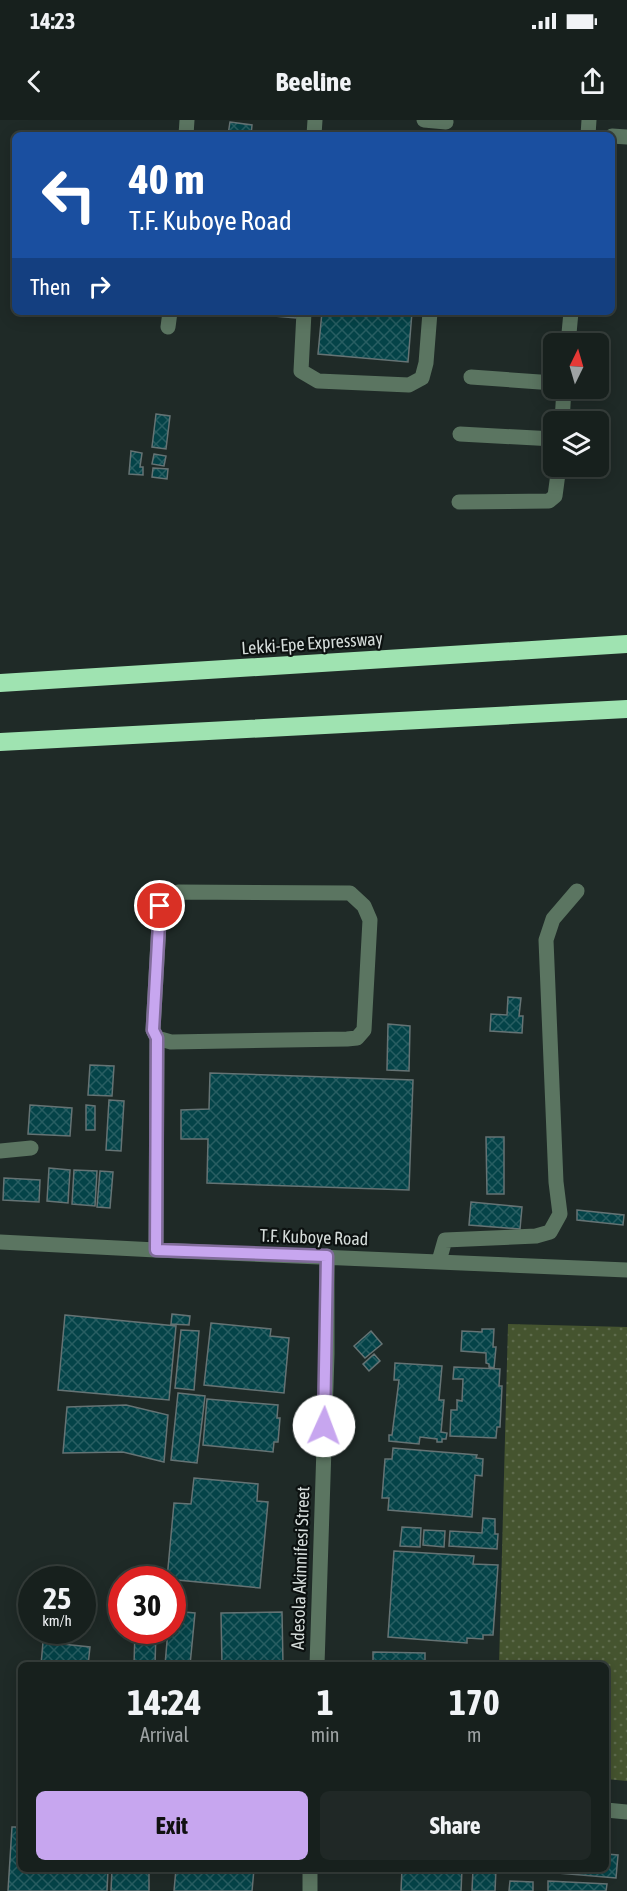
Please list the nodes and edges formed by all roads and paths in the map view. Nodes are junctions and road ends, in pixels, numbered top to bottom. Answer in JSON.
{"nodes":[{"id":1,"x":424,"y":120,"type":"edge"},
{"id":2,"x":446,"y":126,"type":"edge"},
{"id":3,"x":304,"y":315,"type":"edge"},
{"id":4,"x":430,"y":315,"type":"edge"},
{"id":5,"x":571,"y":315,"type":"edge"},
{"id":6,"x":569,"y":333,"type":"edge"},
{"id":7,"x":471,"y":377,"type":"dead end"},
{"id":8,"x":543,"y":382,"type":"edge"},
{"id":9,"x":460,"y":434,"type":"dead end"},
{"id":10,"x":543,"y":438,"type":"edge"},
{"id":11,"x":558,"y":477,"type":"edge"},
{"id":12,"x":459,"y":502,"type":"dead end"},
{"id":13,"x":627,"y":644,"type":"edge"},
{"id":14,"x":0,"y":683,"type":"edge"},
{"id":15,"x":627,"y":709,"type":"edge"},
{"id":16,"x":0,"y":742,"type":"edge"},
{"id":17,"x":577,"y":891,"type":"dead end"},
{"id":18,"x":157,"y":1038,"type":"junction"},
{"id":19,"x":30,"y":1148,"type":"dead end"},
{"id":20,"x":0,"y":1150,"type":"edge"},
{"id":21,"x":0,"y":1242,"type":"edge"},
{"id":22,"x":156,"y":1250,"type":"junction"},
{"id":23,"x":327,"y":1256,"type":"junction"},
{"id":24,"x":439,"y":1261,"type":"junction"},
{"id":25,"x":627,"y":1270,"type":"edge"},
{"id":26,"x":317,"y":1662,"type":"edge"},
{"id":27,"x":609,"y":1810,"type":"edge"},
{"id":28,"x":627,"y":1812,"type":"edge"},
{"id":29,"x":310,"y":1872,"type":"edge"},
{"id":30,"x":310,"y":1891,"type":"edge"}],
"edges":[{"from":1,"to":2,"type":"street"},
{"from":3,"to":4,"type":"street"},
{"from":5,"to":6,"type":"street"},
{"from":7,"to":8,"type":"street"},
{"from":9,"to":10,"type":"street"},
{"from":11,"to":12,"type":"street"},
{"from":13,"to":14,"type":"highway","name":"Lekki-Epe Expressway"},
{"from":15,"to":16,"type":"highway"},
{"from":17,"to":24,"type":"street"},
{"from":18,"to":18,"type":"street"},
{"from":18,"to":22,"type":"street"},
{"from":19,"to":20,"type":"street"},
{"from":21,"to":22,"type":"street","name":"T.F. Kuboye Road"},
{"from":22,"to":23,"type":"street","name":"T.F. Kuboye Road"},
{"from":23,"to":24,"type":"street","name":"T.F. Kuboye Road"},
{"from":23,"to":26,"type":"street","name":"Adesola Akinnifesi Street"},
{"from":24,"to":25,"type":"street","name":"T.F. Kuboye Road"},
{"from":27,"to":28,"type":"street"},
{"from":29,"to":30,"type":"street"}]}
